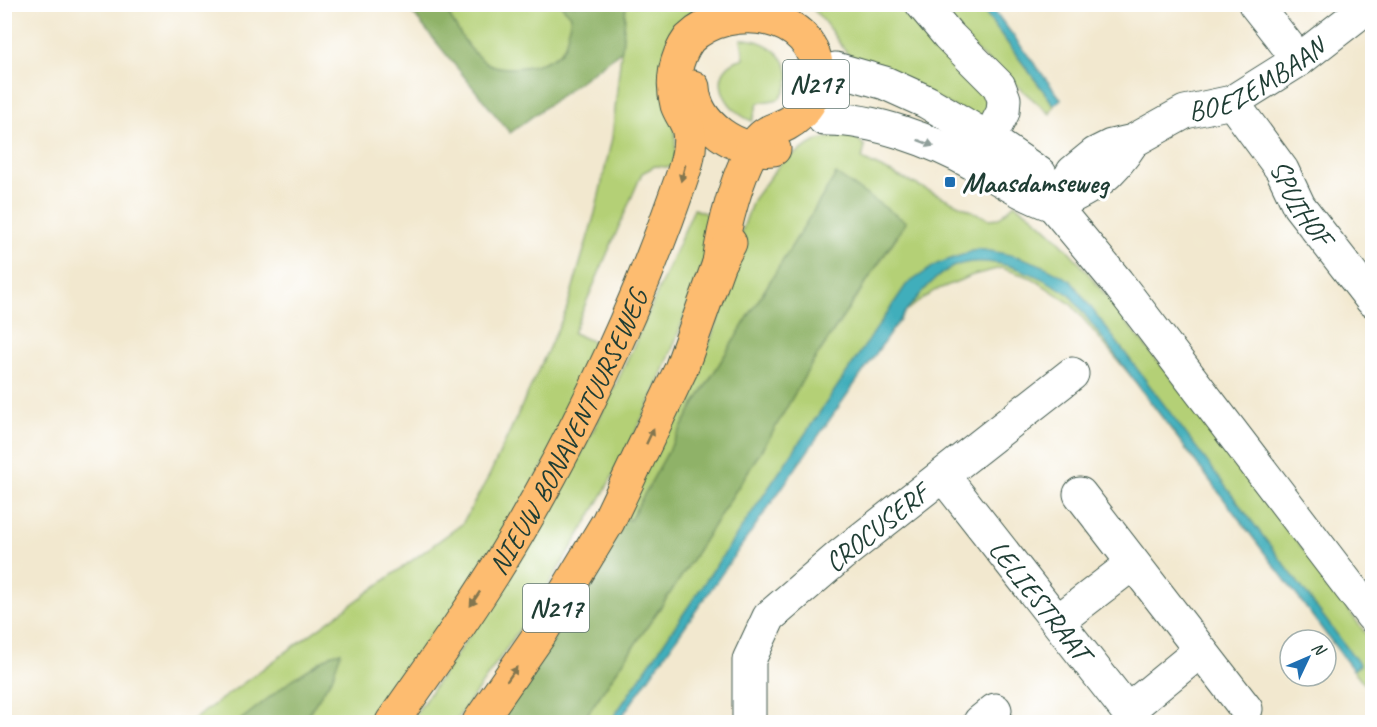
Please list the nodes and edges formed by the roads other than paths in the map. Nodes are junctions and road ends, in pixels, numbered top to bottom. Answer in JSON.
{"nodes":[{"id":1,"x":922,"y":4,"type":"edge"},
{"id":2,"x":1255,"y":4,"type":"edge"},
{"id":3,"x":1371,"y":4,"type":"edge"},
{"id":4,"x":779,"y":7,"type":"edge"},
{"id":5,"x":718,"y":10,"type":"edge"},
{"id":6,"x":1299,"y":60,"type":"junction"},
{"id":7,"x":830,"y":77,"type":"junction"},
{"id":8,"x":1232,"y":102,"type":"junction"},
{"id":9,"x":824,"y":119,"type":"junction"},
{"id":10,"x":761,"y":149,"type":"junction"},
{"id":11,"x":983,"y":152,"type":"junction"},
{"id":12,"x":1053,"y":205,"type":"junction"},
{"id":13,"x":1372,"y":300,"type":"edge"},
{"id":14,"x":1072,"y":374,"type":"dead end"},
{"id":15,"x":944,"y":477,"type":"junction"},
{"id":16,"x":1080,"y":494,"type":"dead end"},
{"id":17,"x":1132,"y":564,"type":"junction"},
{"id":18,"x":1372,"y":616,"type":"edge"},
{"id":19,"x":1058,"y":621,"type":"junction"},
{"id":20,"x":1200,"y":651,"type":"junction"},
{"id":21,"x":1246,"y":709,"type":"dead end"},
{"id":22,"x":1131,"y":717,"type":"edge"},
{"id":23,"x":392,"y":723,"type":"edge"},
{"id":24,"x":479,"y":723,"type":"edge"},
{"id":25,"x":749,"y":723,"type":"edge"}],
"edges":[{"from":1,"to":11,"type":"street"},
{"from":2,"to":6,"type":"street"},
{"from":3,"to":6,"type":"street","name":"BOEZEMBAAN"},
{"from":4,"to":5,"type":"main road","number":"N217"},
{"from":4,"to":7,"type":"main road","number":"N217"},
{"from":5,"to":10,"type":"main road"},
{"from":5,"to":23,"type":"main road","name":"NIEUW BONAVENTUURSEWEG","number":"N217","one_way":true},
{"from":6,"to":8,"type":"street","name":"BOEZEMBAAN"},
{"from":7,"to":9,"type":"main road","number":"N217"},
{"from":7,"to":10,"type":"main road","number":"N217"},
{"from":7,"to":11,"type":"street"},
{"from":8,"to":12,"type":"street","name":"BOEZEMBAAN"},
{"from":8,"to":13,"type":"street","name":"SPUIHOF"},
{"from":9,"to":10,"type":"main road","number":"N217"},
{"from":9,"to":11,"type":"street","one_way":true},
{"from":24,"to":10,"type":"main road","number":"N217","one_way":true},
{"from":11,"to":12,"type":"street"},
{"from":12,"to":18,"type":"street"},
{"from":14,"to":15,"type":"street","name":"CROCUSERF"},
{"from":15,"to":19,"type":"street","name":"LELIESTRAAT"},
{"from":15,"to":25,"type":"street","name":"CROCUSERF"},
{"from":16,"to":17,"type":"street"},
{"from":17,"to":19,"type":"street"},
{"from":17,"to":20,"type":"street"},
{"from":19,"to":22,"type":"street","name":"LELIESTRAAT"},
{"from":20,"to":21,"type":"street"},
{"from":20,"to":22,"type":"street"}]}
